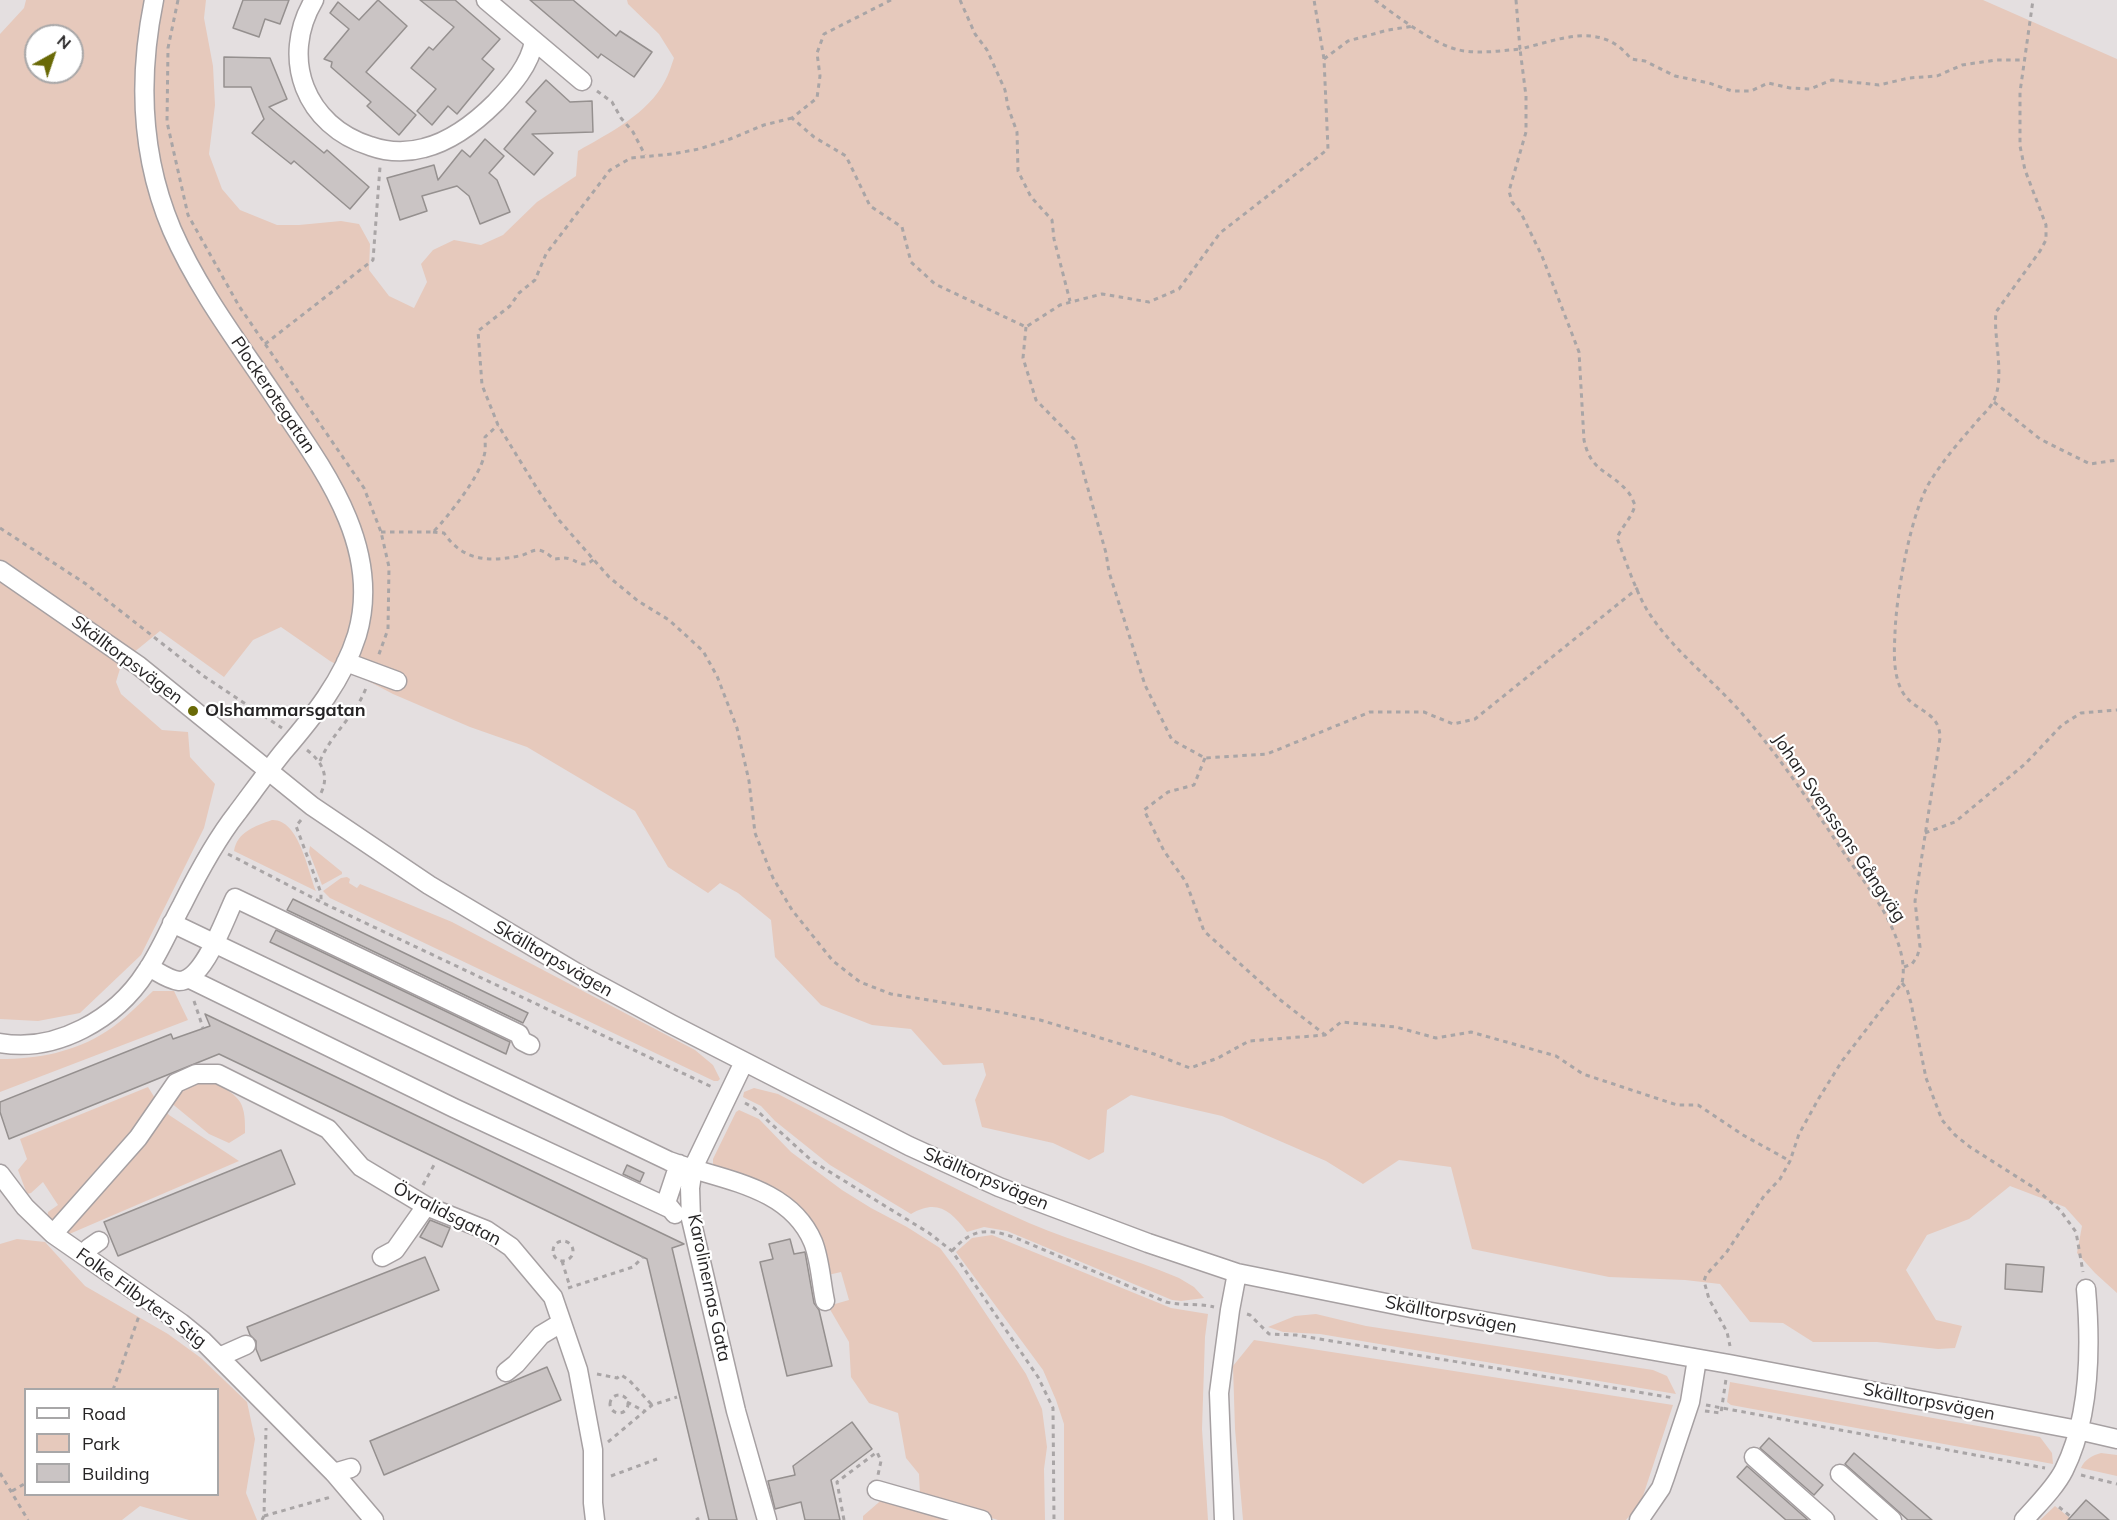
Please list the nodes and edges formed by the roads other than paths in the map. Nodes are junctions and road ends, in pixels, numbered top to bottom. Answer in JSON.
{"nodes":[{"id":1,"x":154,"y":0,"type":"edge"},
{"id":2,"x":314,"y":0,"type":"edge"},
{"id":3,"x":486,"y":0,"type":"edge"},
{"id":4,"x":534,"y":41,"type":"junction"},
{"id":5,"x":582,"y":81,"type":"road end"},
{"id":6,"x":0,"y":570,"type":"edge"},
{"id":7,"x":346,"y":663,"type":"junction"},
{"id":8,"x":397,"y":681,"type":"dead end"},
{"id":9,"x":268,"y":773,"type":"junction"},
{"id":10,"x":172,"y":923,"type":"junction"},
{"id":11,"x":213,"y":943,"type":"junction"},
{"id":12,"x":149,"y":968,"type":"junction"},
{"id":13,"x":190,"y":979,"type":"junction"},
{"id":14,"x":0,"y":1043,"type":"edge"},
{"id":15,"x":530,"y":1045,"type":"dead end"},
{"id":16,"x":744,"y":1062,"type":"junction"},
{"id":17,"x":686,"y":1166,"type":"junction"},
{"id":18,"x":0,"y":1174,"type":"edge"},
{"id":19,"x":426,"y":1206,"type":"junction"},
{"id":20,"x":669,"y":1208,"type":"junction"},
{"id":21,"x":691,"y":1219,"type":"junction"},
{"id":22,"x":53,"y":1234,"type":"junction"},
{"id":23,"x":99,"y":1241,"type":"dead end"},
{"id":24,"x":84,"y":1255,"type":"junction"},
{"id":25,"x":382,"y":1257,"type":"dead end"},
{"id":26,"x":1237,"y":1273,"type":"junction"},
{"id":27,"x":2086,"y":1289,"type":"road end"},
{"id":28,"x":825,"y":1300,"type":"dead end"},
{"id":29,"x":561,"y":1323,"type":"junction"},
{"id":30,"x":246,"y":1345,"type":"dead end"},
{"id":31,"x":219,"y":1357,"type":"junction"},
{"id":32,"x":1697,"y":1359,"type":"junction"},
{"id":33,"x":506,"y":1372,"type":"dead end"},
{"id":34,"x":2078,"y":1430,"type":"junction"},
{"id":35,"x":2117,"y":1439,"type":"edge"},
{"id":36,"x":1754,"y":1457,"type":"dead end"},
{"id":37,"x":1840,"y":1474,"type":"dead end"},
{"id":38,"x":877,"y":1490,"type":"road end"},
{"id":39,"x":374,"y":1520,"type":"edge"},
{"id":40,"x":595,"y":1520,"type":"edge"},
{"id":41,"x":767,"y":1520,"type":"edge"},
{"id":42,"x":982,"y":1520,"type":"edge"},
{"id":43,"x":1224,"y":1520,"type":"edge"},
{"id":44,"x":1639,"y":1520,"type":"edge"},
{"id":45,"x":1825,"y":1520,"type":"edge"},
{"id":46,"x":1892,"y":1520,"type":"edge"},
{"id":47,"x":2024,"y":1520,"type":"edge"}],
"edges":[{"from":1,"to":7,"type":"street","name":"Plockerotegatan"},
{"from":2,"to":4,"type":"street"},
{"from":3,"to":4,"type":"street"},
{"from":4,"to":5,"type":"street"},
{"from":6,"to":9,"type":"street","name":"Skälltorpsvägen"},
{"from":7,"to":8,"type":"street"},
{"from":7,"to":9,"type":"street","name":"Plockerotegatan"},
{"from":9,"to":10,"type":"street"},
{"from":9,"to":16,"type":"street","name":"Skälltorpsvägen"},
{"from":10,"to":11,"type":"street"},
{"from":10,"to":12,"type":"street"},
{"from":11,"to":13,"type":"street"},
{"from":11,"to":15,"type":"street"},
{"from":11,"to":17,"type":"street"},
{"from":12,"to":13,"type":"street"},
{"from":12,"to":14,"type":"street"},
{"from":13,"to":20,"type":"street"},
{"from":16,"to":17,"type":"street","name":"Karolinernas Gata"},
{"from":16,"to":26,"type":"street","name":"Skälltorpsvägen"},
{"from":17,"to":20,"type":"street"},
{"from":17,"to":21,"type":"street","name":"Karolinernas Gata"},
{"from":17,"to":28,"type":"street"},
{"from":18,"to":22,"type":"street","name":"Folke Filbyters Stig"},
{"from":19,"to":22,"type":"street","name":"Övralidsgatan"},
{"from":19,"to":25,"type":"street"},
{"from":19,"to":29,"type":"street","name":"Övralidsgatan"},
{"from":20,"to":21,"type":"street"},
{"from":21,"to":41,"type":"street","name":"Karolinernas Gata"},
{"from":22,"to":24,"type":"street","name":"Folke Filbyters Stig"},
{"from":23,"to":24,"type":"street"},
{"from":24,"to":31,"type":"street","name":"Folke Filbyters Stig"},
{"from":26,"to":32,"type":"street","name":"Skälltorpsvägen"},
{"from":26,"to":43,"type":"street"},
{"from":27,"to":34,"type":"street"},
{"from":29,"to":33,"type":"street"},
{"from":29,"to":40,"type":"street","name":"Övralidsgatan"},
{"from":30,"to":31,"type":"street"},
{"from":31,"to":39,"type":"street","name":"Folke Filbyters Stig"},
{"from":32,"to":34,"type":"street","name":"Skälltorpsvägen"},
{"from":32,"to":44,"type":"street"},
{"from":34,"to":35,"type":"street","name":"Skälltorpsvägen"},
{"from":34,"to":47,"type":"street"},
{"from":36,"to":45,"type":"street"},
{"from":37,"to":46,"type":"street"},
{"from":38,"to":42,"type":"street"}]}
